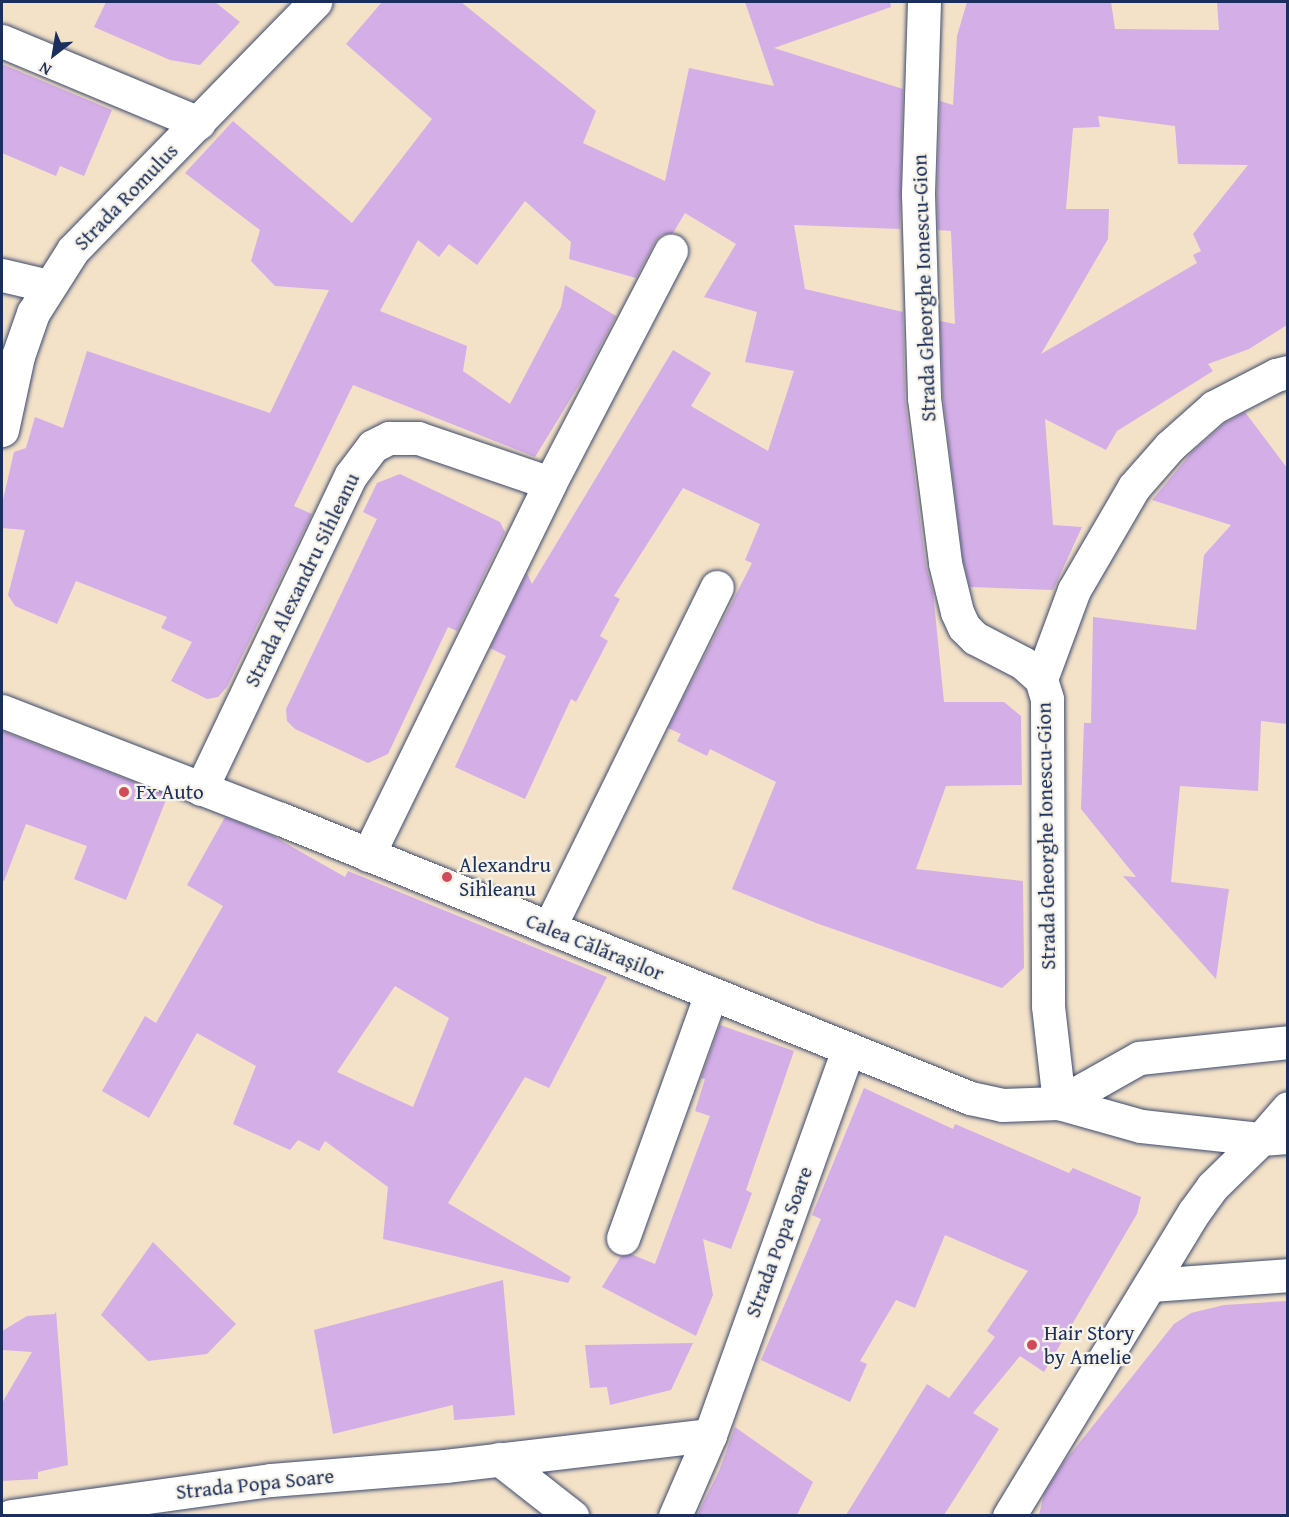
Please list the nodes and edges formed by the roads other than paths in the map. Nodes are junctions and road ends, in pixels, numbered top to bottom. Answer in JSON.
{"nodes":[{"id":1,"x":315,"y":2,"type":"edge"},
{"id":2,"x":924,"y":2,"type":"edge"},
{"id":3,"x":2,"y":41,"type":"edge"},
{"id":4,"x":199,"y":123,"type":"junction"},
{"id":5,"x":671,"y":251,"type":"dead end"},
{"id":6,"x":2,"y":275,"type":"edge"},
{"id":7,"x":49,"y":286,"type":"junction"},
{"id":8,"x":1287,"y":372,"type":"edge"},
{"id":9,"x":2,"y":430,"type":"edge"},
{"id":10,"x":550,"y":483,"type":"junction"},
{"id":11,"x":717,"y":587,"type":"dead end"},
{"id":12,"x":1041,"y":679,"type":"junction"},
{"id":13,"x":2,"y":711,"type":"edge"},
{"id":14,"x":201,"y":789,"type":"junction"},
{"id":15,"x":368,"y":855,"type":"junction"},
{"id":16,"x":549,"y":928,"type":"junction"},
{"id":17,"x":711,"y":994,"type":"junction"},
{"id":18,"x":1287,"y":1042,"type":"edge"},
{"id":19,"x":848,"y":1050,"type":"junction"},
{"id":20,"x":1059,"y":1103,"type":"junction"},
{"id":21,"x":1287,"y":1108,"type":"edge"},
{"id":22,"x":1274,"y":1138,"type":"edge"},
{"id":23,"x":623,"y":1238,"type":"dead end"},
{"id":24,"x":1287,"y":1275,"type":"edge"},
{"id":25,"x":1150,"y":1285,"type":"junction"},
{"id":26,"x":710,"y":1435,"type":"junction"},
{"id":27,"x":499,"y":1459,"type":"junction"},
{"id":28,"x":11,"y":1515,"type":"edge"},
{"id":29,"x":572,"y":1515,"type":"edge"},
{"id":30,"x":675,"y":1515,"type":"edge"},
{"id":31,"x":1009,"y":1515,"type":"edge"}],
"edges":[{"from":1,"to":4,"type":"street","name":"Strada Romulus"},
{"from":2,"to":12,"type":"street","name":"Strada Gheorghe Ionescu-Gion"},
{"from":3,"to":4,"type":"street"},
{"from":4,"to":7,"type":"street","name":"Strada Romulus"},
{"from":5,"to":10,"type":"street"},
{"from":6,"to":7,"type":"street"},
{"from":7,"to":9,"type":"street","name":"Strada Romulus"},
{"from":8,"to":12,"type":"street"},
{"from":10,"to":14,"type":"street","name":"Strada Alexandru Sihleanu"},
{"from":10,"to":15,"type":"street"},
{"from":11,"to":16,"type":"street"},
{"from":12,"to":20,"type":"street","name":"Strada Gheorghe Ionescu-Gion"},
{"from":13,"to":14,"type":"street","name":"Calea Călărașilor"},
{"from":14,"to":15,"type":"street","name":"Calea Călărașilor"},
{"from":15,"to":16,"type":"street","name":"Calea Călărașilor"},
{"from":16,"to":17,"type":"street","name":"Calea Călărașilor"},
{"from":17,"to":19,"type":"street","name":"Calea Călărașilor"},
{"from":17,"to":23,"type":"street"},
{"from":18,"to":20,"type":"street","name":"Calea Călărașilor"},
{"from":19,"to":20,"type":"street","name":"Calea Călărașilor"},
{"from":19,"to":26,"type":"street","name":"Strada Popa Soare"},
{"from":20,"to":22,"type":"street","name":"Calea Călărașilor"},
{"from":21,"to":22,"type":"street"},
{"from":22,"to":25,"type":"street"},
{"from":24,"to":25,"type":"street"},
{"from":25,"to":31,"type":"street"},
{"from":26,"to":27,"type":"street","name":"Strada Popa Soare"},
{"from":26,"to":30,"type":"street","name":"Strada Popa Soare"},
{"from":27,"to":28,"type":"street","name":"Strada Popa Soare"},
{"from":27,"to":29,"type":"street"}]}
